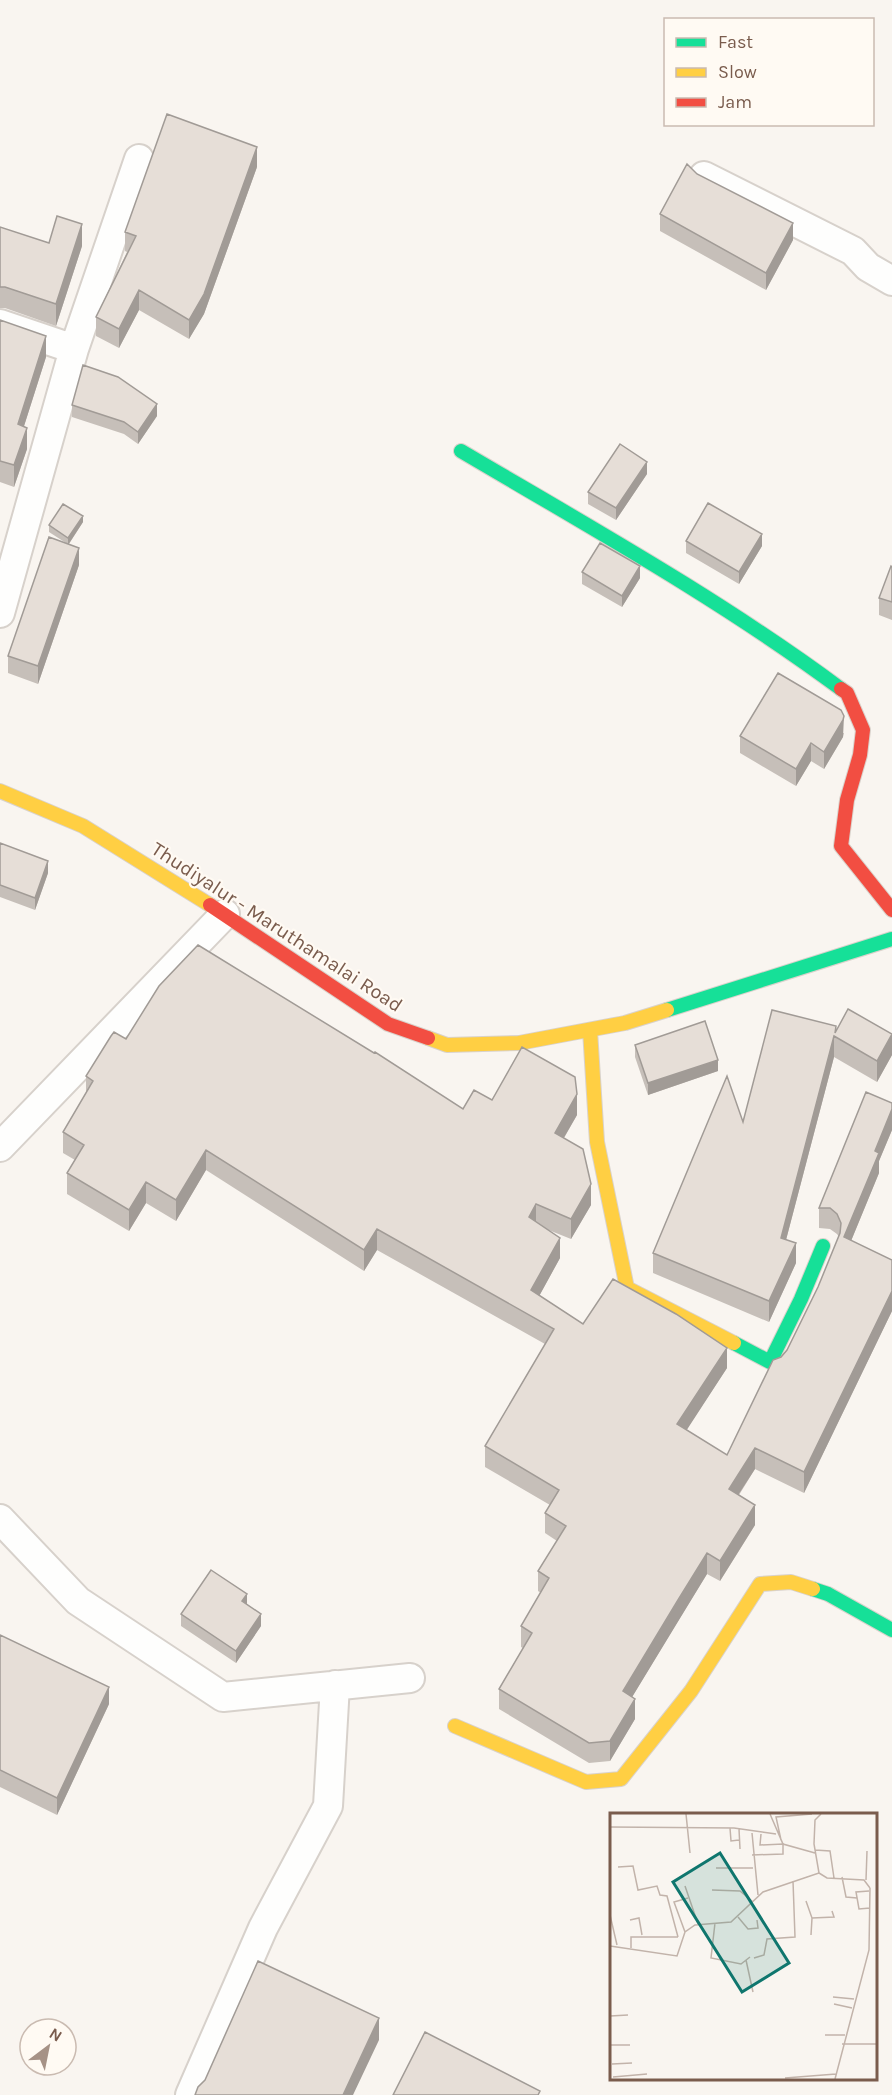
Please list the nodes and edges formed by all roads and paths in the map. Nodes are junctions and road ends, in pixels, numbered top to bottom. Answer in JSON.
{"nodes":[{"id":1,"x":138,"y":159,"type":"dead end"},
{"id":2,"x":704,"y":176,"type":"edge"},
{"id":3,"x":892,"y":281,"type":"edge"},
{"id":4,"x":0,"y":324,"type":"edge"},
{"id":5,"x":74,"y":349,"type":"junction"},
{"id":6,"x":461,"y":451,"type":"dead end"},
{"id":7,"x":0,"y":613,"type":"edge"},
{"id":8,"x":0,"y":791,"type":"edge"},
{"id":9,"x":892,"y":910,"type":"edge"},
{"id":10,"x":225,"y":914,"type":"junction"},
{"id":11,"x":892,"y":939,"type":"edge"},
{"id":12,"x":590,"y":1030,"type":"junction"},
{"id":13,"x":0,"y":1147,"type":"edge"},
{"id":14,"x":823,"y":1246,"type":"dead end"},
{"id":15,"x":0,"y":1519,"type":"edge"},
{"id":16,"x":892,"y":1630,"type":"edge"},
{"id":17,"x":410,"y":1678,"type":"dead end"},
{"id":18,"x":335,"y":1685,"type":"junction"},
{"id":19,"x":454,"y":1726,"type":"dead end"},
{"id":20,"x":189,"y":2095,"type":"edge"}],
"edges":[{"from":1,"to":5,"type":"street"},
{"from":2,"to":3,"type":"street"},
{"from":4,"to":5,"type":"street"},
{"from":5,"to":7,"type":"street"},
{"from":6,"to":9,"type":"street"},
{"from":8,"to":10,"type":"street","name":"Thudiyalur - Maruthamalai Road"},
{"from":10,"to":12,"type":"street","name":"Thudiyalur - Maruthamalai Road"},
{"from":10,"to":13,"type":"street"},
{"from":11,"to":12,"type":"street","name":"Thudiyalur - Maruthamalai Road"},
{"from":12,"to":14,"type":"street"},
{"from":15,"to":18,"type":"street"},
{"from":16,"to":19,"type":"street"},
{"from":17,"to":18,"type":"street"},
{"from":18,"to":20,"type":"street"}]}
